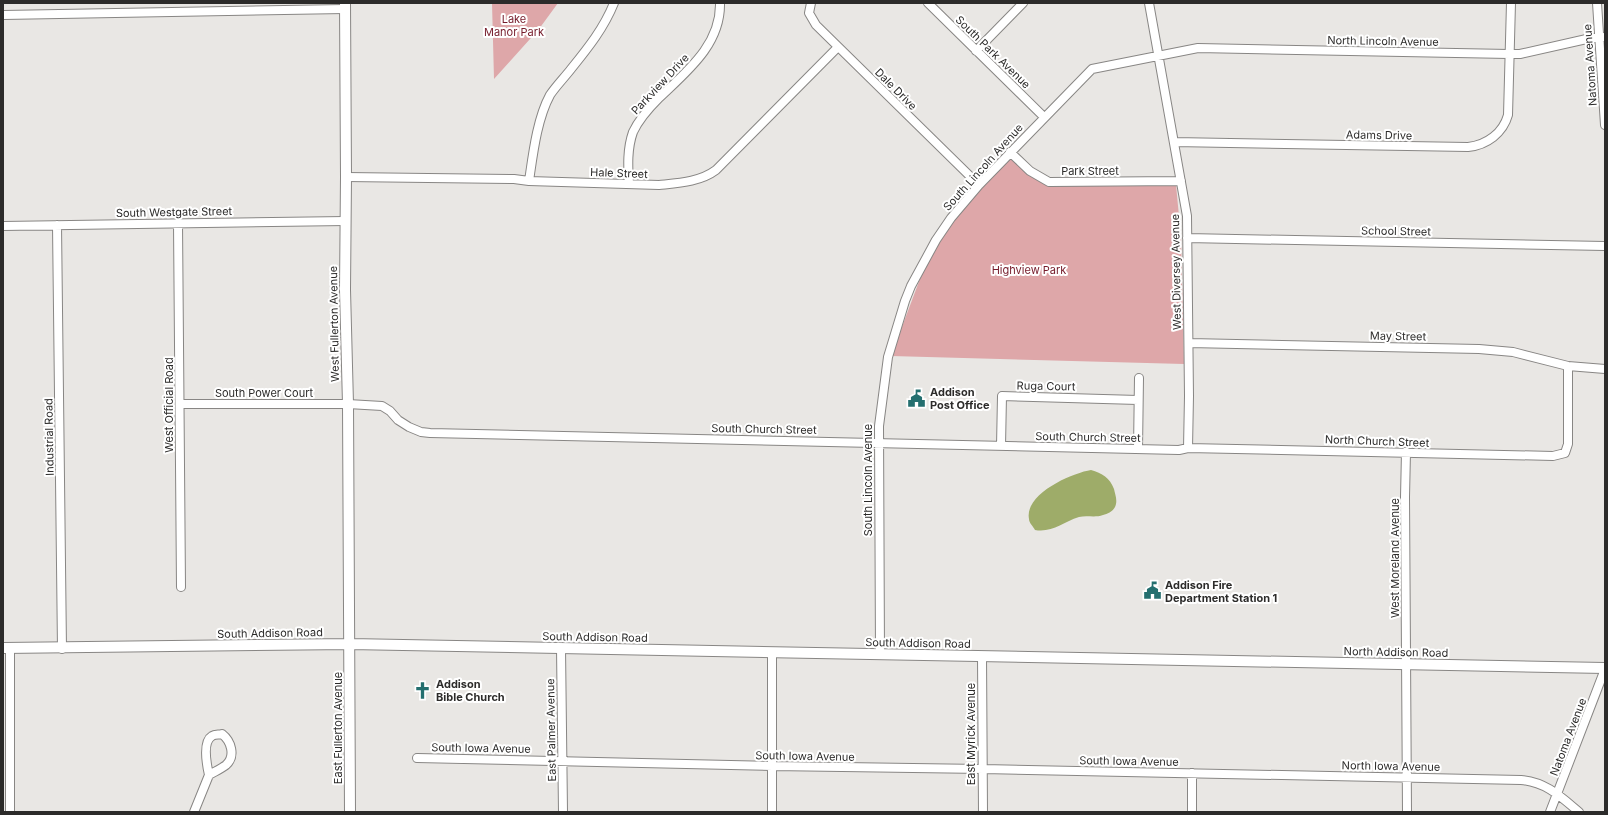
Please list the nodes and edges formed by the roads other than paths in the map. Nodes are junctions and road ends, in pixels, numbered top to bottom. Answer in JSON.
{"nodes":[{"id":1,"x":614,"y":3,"type":"edge"},
{"id":2,"x":720,"y":3,"type":"edge"},
{"id":3,"x":812,"y":3,"type":"edge"},
{"id":4,"x":928,"y":3,"type":"edge"},
{"id":5,"x":1023,"y":3,"type":"edge"},
{"id":6,"x":1149,"y":3,"type":"edge"},
{"id":7,"x":1511,"y":3,"type":"edge"},
{"id":8,"x":1597,"y":3,"type":"edge"},
{"id":9,"x":345,"y":6,"type":"edge"},
{"id":10,"x":3,"y":15,"type":"edge"},
{"id":11,"x":1602,"y":37,"type":"edge"},
{"id":12,"x":838,"y":47,"type":"junction"},
{"id":13,"x":976,"y":51,"type":"junction"},
{"id":14,"x":1509,"y":54,"type":"junction"},
{"id":15,"x":1159,"y":55,"type":"junction"},
{"id":16,"x":1044,"y":117,"type":"junction"},
{"id":17,"x":1605,"y":125,"type":"edge"},
{"id":18,"x":1174,"y":142,"type":"junction"},
{"id":19,"x":1010,"y":152,"type":"junction"},
{"id":20,"x":346,"y":177,"type":"junction"},
{"id":21,"x":529,"y":181,"type":"junction"},
{"id":22,"x":1180,"y":181,"type":"junction"},
{"id":23,"x":629,"y":184,"type":"junction"},
{"id":24,"x":979,"y":185,"type":"junction"},
{"id":25,"x":346,"y":221,"type":"junction"},
{"id":26,"x":178,"y":223,"type":"junction"},
{"id":27,"x":57,"y":225,"type":"junction"},
{"id":28,"x":3,"y":226,"type":"edge"},
{"id":29,"x":1188,"y":238,"type":"junction"},
{"id":30,"x":1605,"y":246,"type":"edge"},
{"id":31,"x":1188,"y":343,"type":"junction"},
{"id":32,"x":1568,"y":366,"type":"junction"},
{"id":33,"x":1605,"y":369,"type":"edge"},
{"id":34,"x":1139,"y":378,"type":"dead end"},
{"id":35,"x":1138,"y":400,"type":"junction"},
{"id":36,"x":180,"y":404,"type":"junction"},
{"id":37,"x":348,"y":404,"type":"junction"},
{"id":38,"x":878,"y":443,"type":"junction"},
{"id":39,"x":1001,"y":446,"type":"junction"},
{"id":40,"x":1188,"y":448,"type":"junction"},
{"id":41,"x":1138,"y":449,"type":"junction"},
{"id":42,"x":1406,"y":452,"type":"junction"},
{"id":43,"x":181,"y":587,"type":"dead end"},
{"id":44,"x":350,"y":644,"type":"junction"},
{"id":45,"x":6,"y":648,"type":"edge"},
{"id":46,"x":62,"y":648,"type":"junction"},
{"id":47,"x":561,"y":648,"type":"junction"},
{"id":48,"x":772,"y":652,"type":"junction"},
{"id":49,"x":880,"y":654,"type":"junction"},
{"id":50,"x":982,"y":656,"type":"junction"},
{"id":51,"x":1186,"y":660,"type":"joint"},
{"id":52,"x":1406,"y":664,"type":"junction"},
{"id":53,"x":1605,"y":669,"type":"edge"},
{"id":54,"x":417,"y":758,"type":"dead end"},
{"id":55,"x":563,"y":760,"type":"junction"},
{"id":56,"x":772,"y":766,"type":"junction"},
{"id":57,"x":982,"y":769,"type":"junction"},
{"id":58,"x":1192,"y":773,"type":"junction"},
{"id":59,"x":209,"y":775,"type":"junction"},
{"id":60,"x":1408,"y":778,"type":"junction"},
{"id":61,"x":1557,"y":794,"type":"junction"},
{"id":62,"x":10,"y":812,"type":"edge"},
{"id":63,"x":194,"y":812,"type":"edge"},
{"id":64,"x":350,"y":812,"type":"edge"},
{"id":65,"x":563,"y":812,"type":"edge"},
{"id":66,"x":772,"y":812,"type":"edge"},
{"id":67,"x":983,"y":812,"type":"edge"},
{"id":68,"x":1192,"y":812,"type":"edge"},
{"id":69,"x":1408,"y":812,"type":"edge"},
{"id":70,"x":1550,"y":812,"type":"edge"},
{"id":71,"x":1579,"y":812,"type":"edge"}],
"edges":[{"from":1,"to":21,"type":"street"},
{"from":2,"to":23,"type":"street","name":"Parkview Drive"},
{"from":3,"to":12,"type":"street","name":"Dale Drive"},
{"from":4,"to":13,"type":"street","name":"South Park Avenue"},
{"from":5,"to":13,"type":"street"},
{"from":6,"to":15,"type":"street","name":"West Diversey Avenue"},
{"from":7,"to":14,"type":"street","name":"Adams Drive"},
{"from":8,"to":11,"type":"street","name":"Natoma Avenue"},
{"from":9,"to":10,"type":"street"},
{"from":9,"to":20,"type":"street","name":"West Fullerton Avenue"},
{"from":11,"to":14,"type":"street","name":"North Lincoln Avenue"},
{"from":11,"to":17,"type":"street","name":"Natoma Avenue"},
{"from":12,"to":23,"type":"street","name":"Hale Street"},
{"from":12,"to":24,"type":"street","name":"Dale Drive"},
{"from":13,"to":16,"type":"street","name":"South Park Avenue"},
{"from":14,"to":15,"type":"street","name":"North Lincoln Avenue"},
{"from":14,"to":18,"type":"street","name":"Adams Drive"},
{"from":15,"to":16,"type":"street","name":"South Lincoln Avenue"},
{"from":15,"to":18,"type":"street","name":"West Diversey Avenue"},
{"from":16,"to":19,"type":"street","name":"South Lincoln Avenue"},
{"from":18,"to":22,"type":"street","name":"West Diversey Avenue"},
{"from":19,"to":22,"type":"street","name":"Park Street"},
{"from":19,"to":24,"type":"street","name":"South Lincoln Avenue"},
{"from":20,"to":21,"type":"street","name":"Hale Street"},
{"from":20,"to":25,"type":"street","name":"West Fullerton Avenue"},
{"from":21,"to":23,"type":"street","name":"Hale Street"},
{"from":22,"to":29,"type":"street","name":"West Diversey Avenue"},
{"from":24,"to":38,"type":"street","name":"South Lincoln Avenue"},
{"from":25,"to":26,"type":"street","name":"South Westgate Street"},
{"from":25,"to":37,"type":"street","name":"West Fullerton Avenue"},
{"from":26,"to":27,"type":"street","name":"South Westgate Street"},
{"from":26,"to":36,"type":"street","name":"West Official Road"},
{"from":27,"to":28,"type":"street","name":"South Westgate Street"},
{"from":27,"to":46,"type":"street","name":"Industrial Road"},
{"from":29,"to":30,"type":"street","name":"School Street"},
{"from":29,"to":31,"type":"street","name":"West Diversey Avenue"},
{"from":31,"to":32,"type":"street","name":"May Street"},
{"from":31,"to":40,"type":"street","name":"West Diversey Avenue"},
{"from":32,"to":33,"type":"street","name":"May Street"},
{"from":32,"to":42,"type":"street","name":"North Church Street"},
{"from":34,"to":35,"type":"street"},
{"from":35,"to":39,"type":"street","name":"Ruga Court"},
{"from":35,"to":41,"type":"street"},
{"from":36,"to":37,"type":"street","name":"South Power Court"},
{"from":36,"to":43,"type":"street","name":"West Official Road"},
{"from":37,"to":38,"type":"street","name":"South Church Street"},
{"from":37,"to":44,"type":"street","name":"West Fullerton Avenue"},
{"from":38,"to":39,"type":"street","name":"South Church Street"},
{"from":38,"to":49,"type":"street","name":"South Lincoln Avenue"},
{"from":39,"to":41,"type":"street","name":"South Church Street"},
{"from":40,"to":41,"type":"street","name":"South Church Street"},
{"from":40,"to":42,"type":"street","name":"North Church Street"},
{"from":42,"to":52,"type":"street","name":"West Moreland Avenue"},
{"from":44,"to":46,"type":"street","name":"South Addison Road"},
{"from":44,"to":47,"type":"street","name":"South Addison Road"},
{"from":44,"to":64,"type":"street","name":"East Fullerton Avenue"},
{"from":45,"to":46,"type":"street","name":"South Addison Road"},
{"from":45,"to":62,"type":"street"},
{"from":47,"to":48,"type":"street","name":"South Addison Road"},
{"from":47,"to":55,"type":"street","name":"East Palmer Avenue"},
{"from":48,"to":49,"type":"street","name":"South Addison Road"},
{"from":48,"to":56,"type":"street"},
{"from":49,"to":50,"type":"street","name":"South Addison Road"},
{"from":50,"to":51,"type":"street","name":"South Addison Road"},
{"from":50,"to":57,"type":"street","name":"East Myrick Avenue"},
{"from":51,"to":52,"type":"street","name":"North Addison Road"},
{"from":52,"to":53,"type":"street","name":"North Addison Road"},
{"from":52,"to":60,"type":"street","name":"West Moreland Avenue"},
{"from":53,"to":61,"type":"street","name":"Natoma Avenue"},
{"from":54,"to":55,"type":"street","name":"South Iowa Avenue"},
{"from":55,"to":56,"type":"street","name":"South Iowa Avenue"},
{"from":55,"to":65,"type":"street","name":"East Palmer Avenue"},
{"from":56,"to":57,"type":"street","name":"South Iowa Avenue"},
{"from":56,"to":66,"type":"street"},
{"from":57,"to":58,"type":"street","name":"South Iowa Avenue"},
{"from":57,"to":67,"type":"street","name":"East Myrick Avenue"},
{"from":58,"to":60,"type":"street","name":"North Iowa Avenue"},
{"from":58,"to":68,"type":"street"},
{"from":59,"to":59,"type":"street"},
{"from":59,"to":63,"type":"street"},
{"from":60,"to":61,"type":"street","name":"North Iowa Avenue"},
{"from":60,"to":69,"type":"street","name":"West Moreland Avenue"},
{"from":61,"to":70,"type":"street","name":"Natoma Avenue"},
{"from":61,"to":71,"type":"street","name":"North Iowa Avenue"}]}
